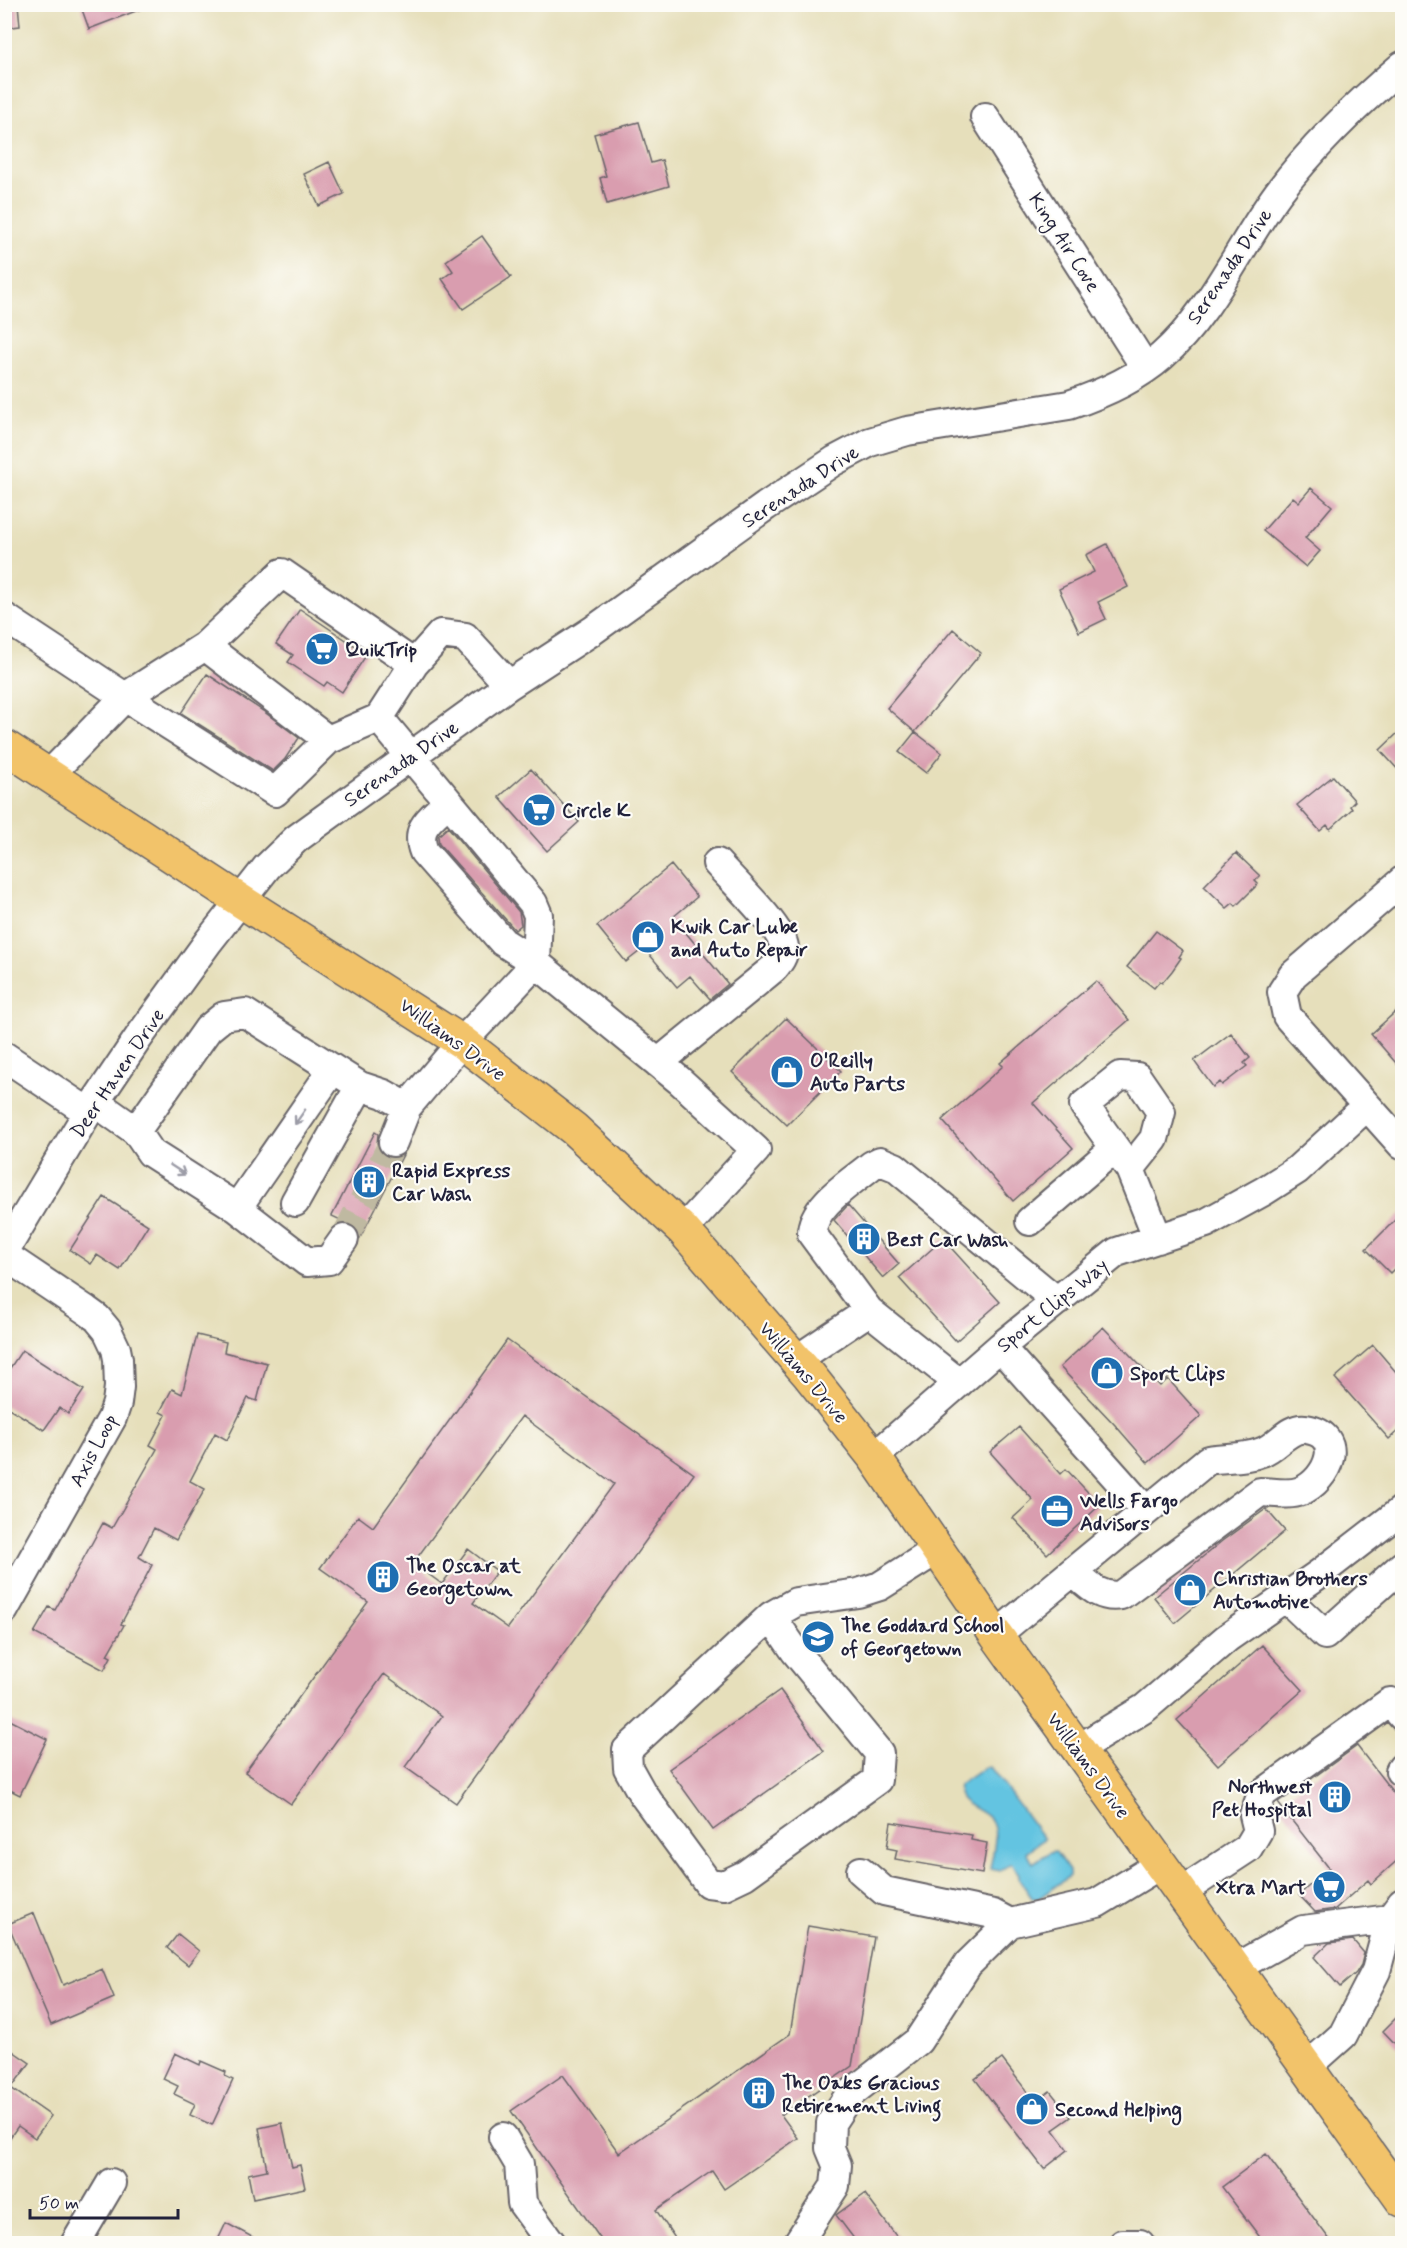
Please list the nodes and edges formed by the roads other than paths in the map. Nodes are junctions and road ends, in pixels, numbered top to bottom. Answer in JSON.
{"nodes":[{"id":1,"x":1402,"y":66,"type":"edge"},
{"id":2,"x":985,"y":117,"type":"dead end"},
{"id":3,"x":1145,"y":367,"type":"junction"},
{"id":4,"x":4,"y":617,"type":"edge"},
{"id":5,"x":205,"y":646,"type":"junction"},
{"id":6,"x":414,"y":664,"type":"junction"},
{"id":7,"x":509,"y":685,"type":"junction"},
{"id":8,"x":125,"y":697,"type":"junction"},
{"id":9,"x":379,"y":718,"type":"junction"},
{"id":10,"x":328,"y":740,"type":"junction"},
{"id":11,"x":4,"y":746,"type":"edge"},
{"id":12,"x":410,"y":757,"type":"junction"},
{"id":13,"x":50,"y":775,"type":"junction"},
{"id":14,"x":448,"y":802,"type":"junction"},
{"id":15,"x":717,"y":863,"type":"dead end"},
{"id":16,"x":1402,"y":881,"type":"edge"},
{"id":17,"x":241,"y":901,"type":"junction"},
{"id":18,"x":536,"y":963,"type":"junction"},
{"id":19,"x":462,"y":1042,"type":"junction"},
{"id":20,"x":4,"y":1056,"type":"edge"},
{"id":21,"x":658,"y":1063,"type":"junction"},
{"id":22,"x":333,"y":1069,"type":"junction"},
{"id":23,"x":360,"y":1086,"type":"junction"},
{"id":24,"x":1367,"y":1106,"type":"junction"},
{"id":25,"x":92,"y":1107,"type":"junction"},
{"id":26,"x":407,"y":1107,"type":"junction"},
{"id":27,"x":136,"y":1131,"type":"junction"},
{"id":28,"x":393,"y":1142,"type":"tunnel mouth"},
{"id":29,"x":1402,"y":1145,"type":"edge"},
{"id":30,"x":296,"y":1202,"type":"dead end"},
{"id":31,"x":237,"y":1208,"type":"junction"},
{"id":32,"x":1030,"y":1221,"type":"dead end"},
{"id":33,"x":683,"y":1230,"type":"junction"},
{"id":34,"x":344,"y":1239,"type":"tunnel mouth"},
{"id":35,"x":1158,"y":1239,"type":"junction"},
{"id":36,"x":4,"y":1254,"type":"edge"},
{"id":37,"x":1057,"y":1301,"type":"junction"},
{"id":38,"x":869,"y":1311,"type":"junction"},
{"id":39,"x":1000,"y":1347,"type":"junction"},
{"id":40,"x":796,"y":1360,"type":"junction"},
{"id":41,"x":959,"y":1383,"type":"junction"},
{"id":42,"x":874,"y":1457,"type":"junction"},
{"id":43,"x":1402,"y":1510,"type":"edge"},
{"id":44,"x":1146,"y":1511,"type":"junction"},
{"id":45,"x":937,"y":1550,"type":"junction"},
{"id":46,"x":1402,"y":1566,"type":"edge"},
{"id":47,"x":1073,"y":1572,"type":"junction"},
{"id":48,"x":1285,"y":1598,"type":"junction"},
{"id":49,"x":4,"y":1610,"type":"edge"},
{"id":50,"x":771,"y":1616,"type":"junction"},
{"id":51,"x":996,"y":1635,"type":"junction"},
{"id":52,"x":1402,"y":1716,"type":"edge"},
{"id":53,"x":1078,"y":1749,"type":"junction"},
{"id":54,"x":1161,"y":1864,"type":"junction"},
{"id":55,"x":861,"y":1871,"type":"dead end"},
{"id":56,"x":1181,"y":1892,"type":"junction"},
{"id":57,"x":1396,"y":1911,"type":"edge"},
{"id":58,"x":1010,"y":1923,"type":"junction"},
{"id":59,"x":1235,"y":1968,"type":"junction"},
{"id":60,"x":1306,"y":2067,"type":"junction"},
{"id":61,"x":503,"y":2137,"type":"dead end"},
{"id":62,"x":111,"y":2183,"type":"dead end"},
{"id":63,"x":1399,"y":2188,"type":"edge"},
{"id":64,"x":75,"y":2244,"type":"edge"},
{"id":65,"x":552,"y":2244,"type":"edge"},
{"id":66,"x":797,"y":2244,"type":"edge"},
{"id":67,"x":1123,"y":2244,"type":"edge"},
{"id":68,"x":1140,"y":2244,"type":"edge"}],
"edges":[{"from":1,"to":3,"type":"street","name":"Serenada Drive"},
{"from":2,"to":3,"type":"street","name":"King Air Cove"},
{"from":3,"to":7,"type":"street","name":"Serenada Drive"},
{"from":4,"to":8,"type":"street"},
{"from":5,"to":6,"type":"street"},
{"from":5,"to":8,"type":"street"},
{"from":5,"to":10,"type":"street"},
{"from":6,"to":7,"type":"street"},
{"from":6,"to":9,"type":"street"},
{"from":7,"to":12,"type":"street","name":"Serenada Drive"},
{"from":8,"to":10,"type":"street"},
{"from":8,"to":13,"type":"street"},
{"from":9,"to":10,"type":"street"},
{"from":9,"to":12,"type":"street"},
{"from":11,"to":13,"type":"main road","name":"Williams Drive"},
{"from":12,"to":14,"type":"street"},
{"from":12,"to":17,"type":"street","name":"Serenada Drive"},
{"from":13,"to":17,"type":"main road","name":"Williams Drive"},
{"from":14,"to":18,"type":"street"},
{"from":14,"to":18,"type":"street"},
{"from":15,"to":21,"type":"street"},
{"from":16,"to":24,"type":"street"},
{"from":17,"to":19,"type":"main road","name":"Williams Drive"},
{"from":17,"to":25,"type":"street","name":"Deer Haven Drive"},
{"from":18,"to":19,"type":"street"},
{"from":18,"to":21,"type":"street"},
{"from":19,"to":26,"type":"street"},
{"from":19,"to":33,"type":"main road","name":"Williams Drive"},
{"from":20,"to":25,"type":"street"},
{"from":21,"to":33,"type":"street"},
{"from":22,"to":23,"type":"street"},
{"from":22,"to":27,"type":"street"},
{"from":22,"to":31,"type":"street","one_way":true},
{"from":23,"to":26,"type":"street"},
{"from":23,"to":30,"type":"street"},
{"from":24,"to":29,"type":"street"},
{"from":24,"to":35,"type":"street","name":"Sport Clips Way"},
{"from":25,"to":27,"type":"street"},
{"from":25,"to":36,"type":"street","name":"Deer Haven Drive"},
{"from":26,"to":28,"type":"street"},
{"from":27,"to":31,"type":"street","one_way":true},
{"from":31,"to":34,"type":"street"},
{"from":32,"to":35,"type":"street"},
{"from":33,"to":40,"type":"main road","name":"Williams Drive"},
{"from":35,"to":37,"type":"street","name":"Sport Clips Way"},
{"from":36,"to":49,"type":"street","name":"Axis Loop"},
{"from":37,"to":38,"type":"street"},
{"from":37,"to":39,"type":"street","name":"Sport Clips Way"},
{"from":38,"to":40,"type":"street"},
{"from":38,"to":41,"type":"street"},
{"from":39,"to":41,"type":"street","name":"Sport Clips Way"},
{"from":39,"to":44,"type":"street"},
{"from":40,"to":42,"type":"main road","name":"Williams Drive"},
{"from":41,"to":42,"type":"street","name":"Sport Clips Way"},
{"from":42,"to":45,"type":"main road","name":"Williams Drive"},
{"from":43,"to":48,"type":"street"},
{"from":44,"to":47,"type":"street"},
{"from":44,"to":47,"type":"street"},
{"from":45,"to":50,"type":"street"},
{"from":45,"to":51,"type":"main road","name":"Williams Drive"},
{"from":46,"to":48,"type":"street"},
{"from":47,"to":51,"type":"street"},
{"from":48,"to":53,"type":"street"},
{"from":50,"to":50,"type":"street"},
{"from":51,"to":53,"type":"main road","name":"Williams Drive"},
{"from":52,"to":56,"type":"street"},
{"from":53,"to":54,"type":"main road","name":"Williams Drive"},
{"from":54,"to":56,"type":"main road","name":"Williams Drive"},
{"from":54,"to":58,"type":"street"},
{"from":55,"to":58,"type":"street"},
{"from":56,"to":59,"type":"main road","name":"Williams Drive"},
{"from":57,"to":59,"type":"street"},
{"from":57,"to":60,"type":"street"},
{"from":58,"to":66,"type":"street"},
{"from":59,"to":60,"type":"main road","name":"Williams Drive"},
{"from":60,"to":63,"type":"main road","name":"Williams Drive"},
{"from":61,"to":65,"type":"street"},
{"from":62,"to":64,"type":"street"},
{"from":67,"to":68,"type":"street"}]}
